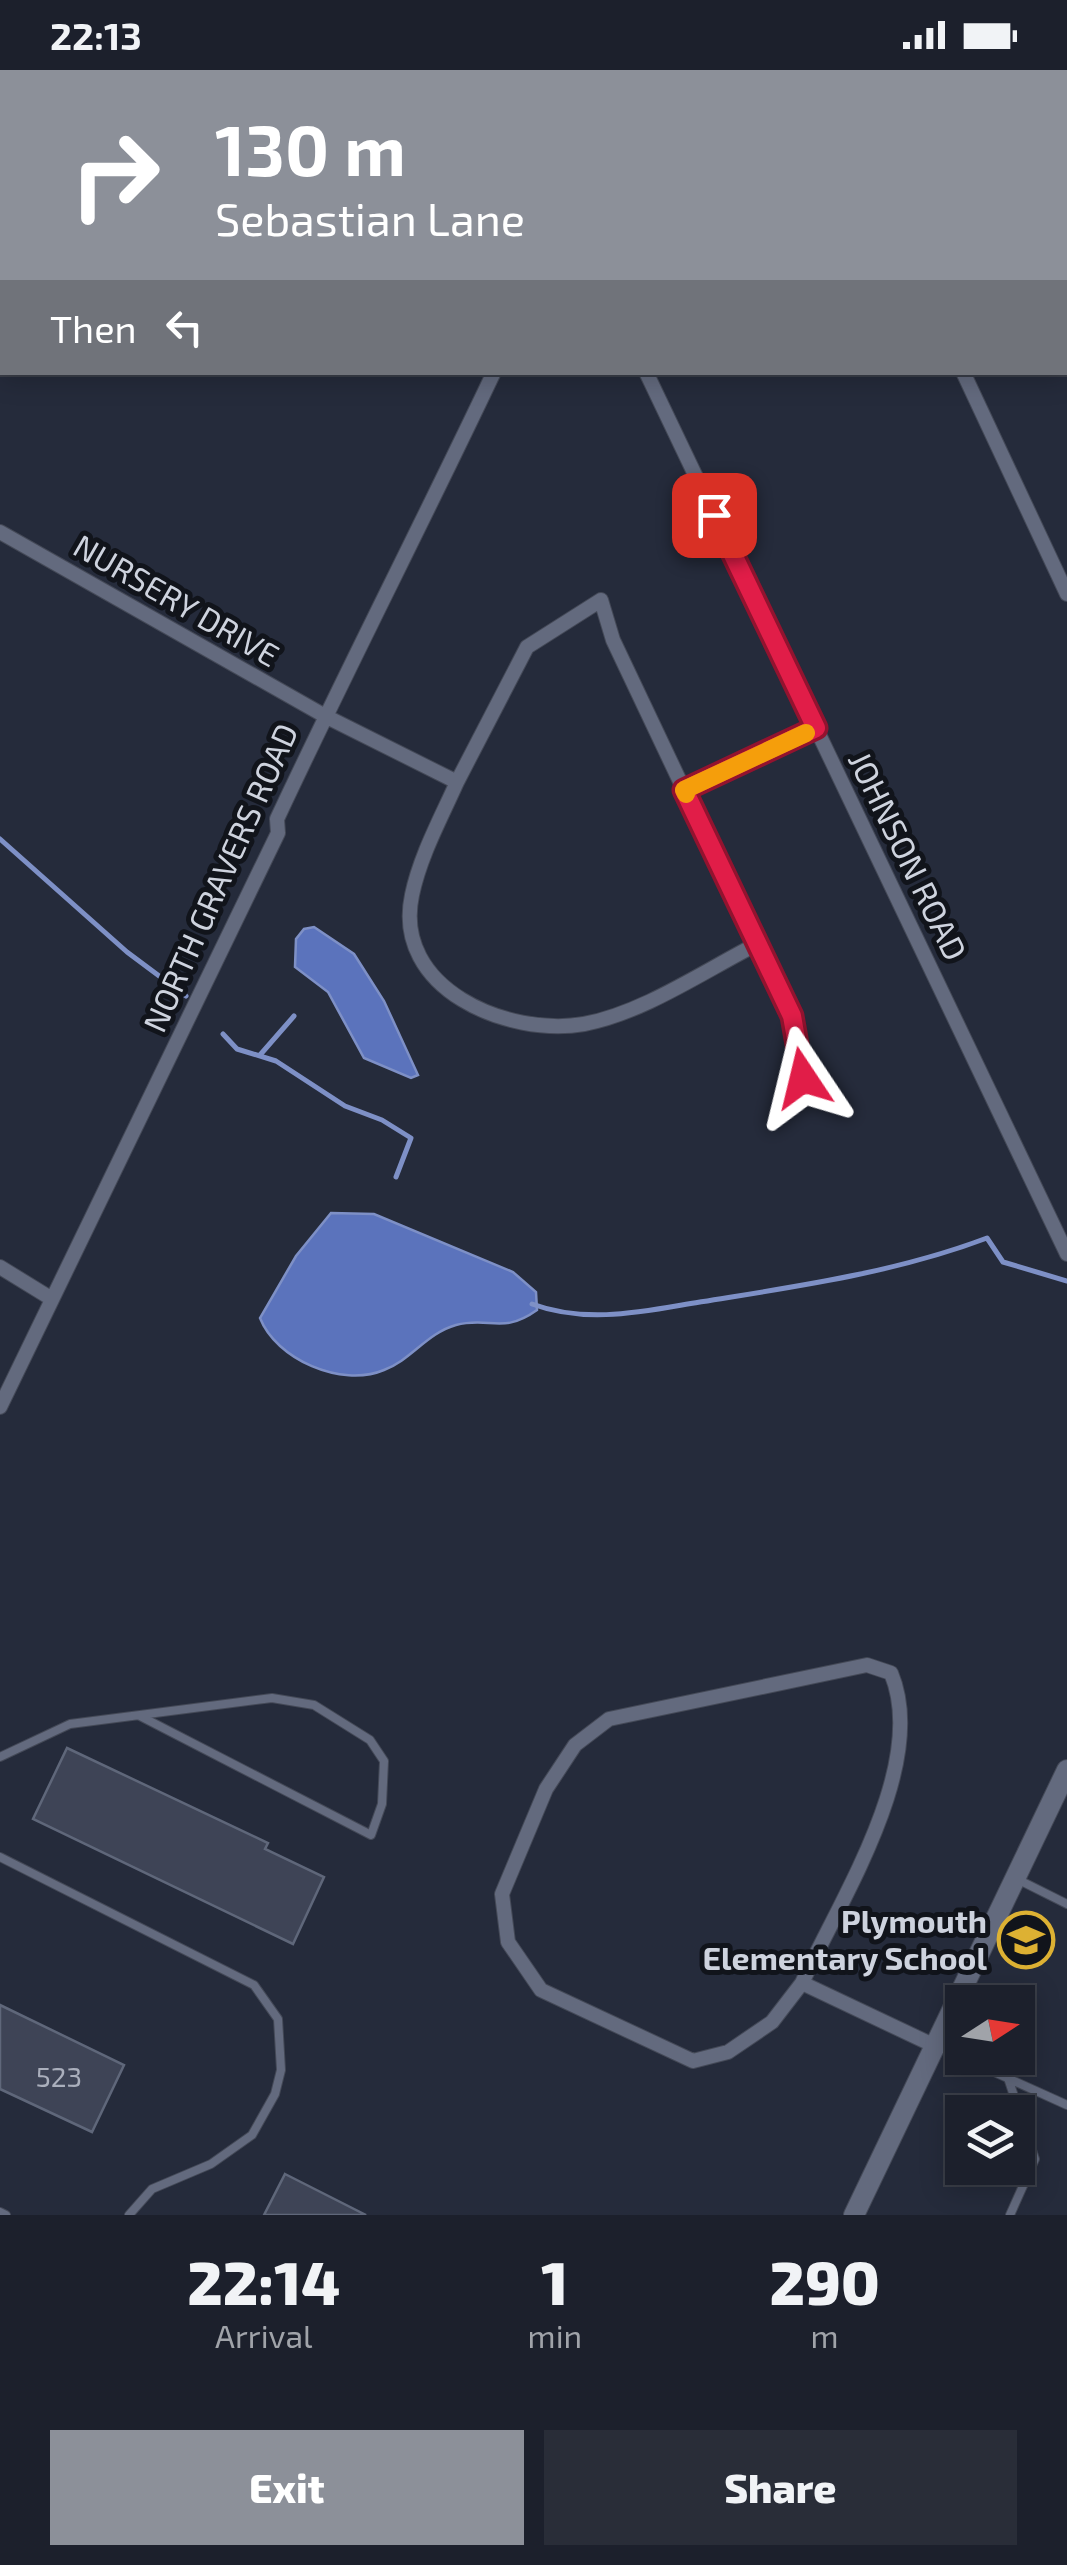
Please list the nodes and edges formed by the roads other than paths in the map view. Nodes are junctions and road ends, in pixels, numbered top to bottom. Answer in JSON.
{"nodes":[{"id":1,"x":493,"y":375,"type":"edge"},
{"id":2,"x":647,"y":375,"type":"edge"},
{"id":3,"x":964,"y":375,"type":"edge"},
{"id":4,"x":0,"y":532,"type":"edge"},
{"id":5,"x":1067,"y":594,"type":"edge"},
{"id":6,"x":325,"y":716,"type":"junction"},
{"id":7,"x":816,"y":728,"type":"junction"},
{"id":8,"x":457,"y":782,"type":"junction"},
{"id":9,"x":684,"y":790,"type":"junction"},
{"id":10,"x":758,"y":944,"type":"junction"},
{"id":11,"x":803,"y":1078,"type":"dead end"},
{"id":12,"x":1067,"y":1254,"type":"edge"},
{"id":13,"x":0,"y":1267,"type":"edge"},
{"id":14,"x":52,"y":1299,"type":"junction"},
{"id":15,"x":0,"y":1407,"type":"edge"},
{"id":16,"x":140,"y":1716,"type":"junction"},
{"id":17,"x":0,"y":1757,"type":"edge"},
{"id":18,"x":1067,"y":1770,"type":"edge"},
{"id":19,"x":0,"y":1858,"type":"edge"},
{"id":20,"x":1016,"y":1878,"type":"junction"},
{"id":21,"x":1067,"y":1904,"type":"edge"},
{"id":22,"x":802,"y":1983,"type":"junction"},
{"id":23,"x":935,"y":2046,"type":"junction"},
{"id":24,"x":1008,"y":2078,"type":"junction"},
{"id":25,"x":1067,"y":2105,"type":"edge"},
{"id":26,"x":129,"y":2215,"type":"edge"},
{"id":27,"x":854,"y":2215,"type":"edge"},
{"id":28,"x":1010,"y":2215,"type":"edge"}],
"edges":[{"from":1,"to":6,"type":"street","name":"NORTH GRAVERS ROAD"},
{"from":2,"to":7,"type":"street","name":"JOHNSON ROAD"},
{"from":3,"to":5,"type":"street"},
{"from":4,"to":6,"type":"street","name":"NURSERY DRIVE"},
{"from":6,"to":8,"type":"street","name":"NURSERY DRIVE"},
{"from":6,"to":14,"type":"street","name":"NORTH GRAVERS ROAD"},
{"from":7,"to":9,"type":"street"},
{"from":7,"to":12,"type":"street","name":"JOHNSON ROAD"},
{"from":8,"to":9,"type":"street"},
{"from":8,"to":10,"type":"street"},
{"from":9,"to":10,"type":"street"},
{"from":10,"to":11,"type":"street"},
{"from":13,"to":14,"type":"street"},
{"from":14,"to":15,"type":"street","name":"NORTH GRAVERS ROAD"},
{"from":16,"to":16,"type":"lane"},
{"from":16,"to":17,"type":"lane"},
{"from":18,"to":20,"type":"main road"},
{"from":19,"to":26,"type":"lane"},
{"from":20,"to":21,"type":"lane"},
{"from":20,"to":23,"type":"main road"},
{"from":22,"to":22,"type":"street"},
{"from":22,"to":23,"type":"street"},
{"from":23,"to":24,"type":"lane"},
{"from":23,"to":27,"type":"main road"},
{"from":24,"to":25,"type":"lane"},
{"from":24,"to":28,"type":"lane"}]}
